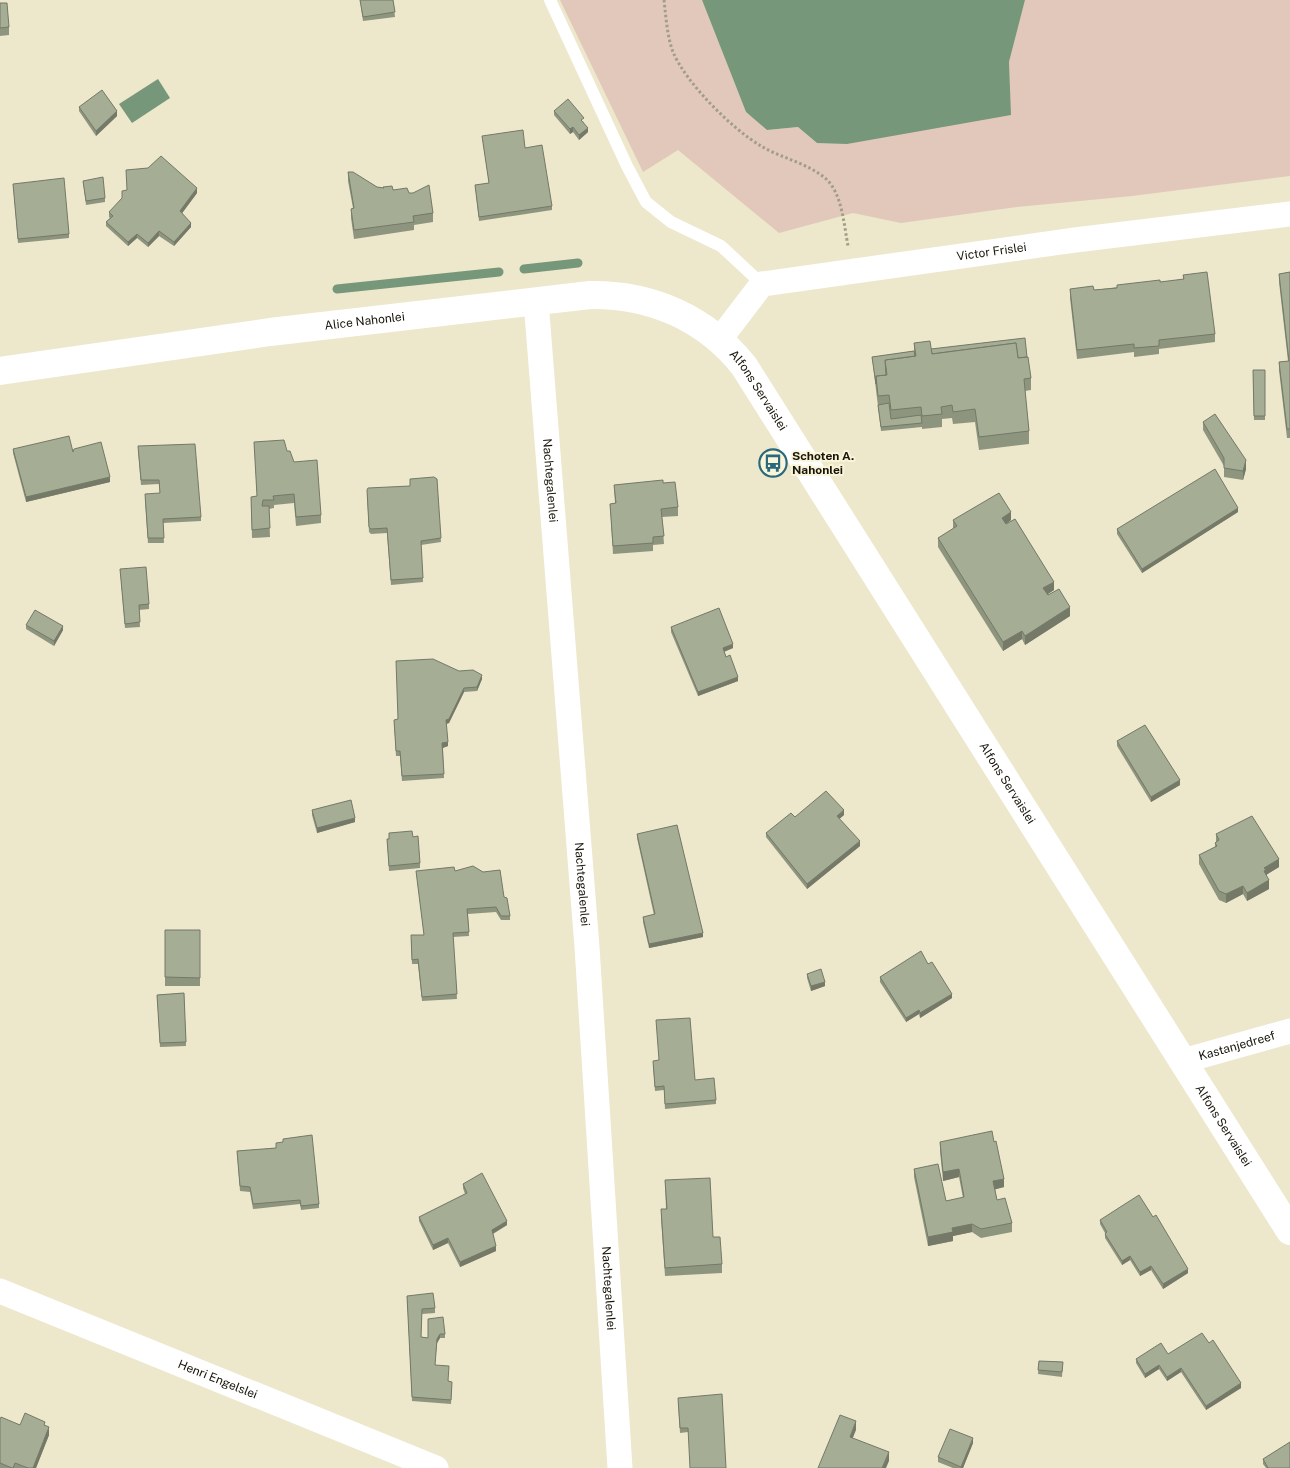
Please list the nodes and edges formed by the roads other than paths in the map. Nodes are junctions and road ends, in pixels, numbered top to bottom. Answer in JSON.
{"nodes":[{"id":1,"x":550,"y":0,"type":"edge"},
{"id":2,"x":1290,"y":214,"type":"edge"},
{"id":3,"x":762,"y":284,"type":"junction"},
{"id":4,"x":536,"y":301,"type":"junction"},
{"id":5,"x":720,"y":339,"type":"junction"},
{"id":6,"x":0,"y":370,"type":"edge"},
{"id":7,"x":1290,"y":1030,"type":"edge"},
{"id":8,"x":1184,"y":1061,"type":"junction"},
{"id":9,"x":1290,"y":1232,"type":"edge"},
{"id":10,"x":0,"y":1291,"type":"edge"},
{"id":11,"x":436,"y":1468,"type":"edge"},
{"id":12,"x":620,"y":1468,"type":"edge"}],
"edges":[{"from":1,"to":3,"type":"lane"},
{"from":2,"to":3,"type":"street","name":"Victor Frislei"},
{"from":3,"to":5,"type":"street"},
{"from":4,"to":5,"type":"street","name":"Alice Nahonlei"},
{"from":4,"to":6,"type":"street","name":"Alice Nahonlei"},
{"from":4,"to":12,"type":"street","name":"Nachtegalenlei"},
{"from":5,"to":8,"type":"street","name":"Alfons Servaislei"},
{"from":7,"to":8,"type":"street","name":"Kastanjedreef"},
{"from":8,"to":9,"type":"street","name":"Alfons Servaislei"},
{"from":10,"to":11,"type":"street","name":"Henri Engelslei"}]}
